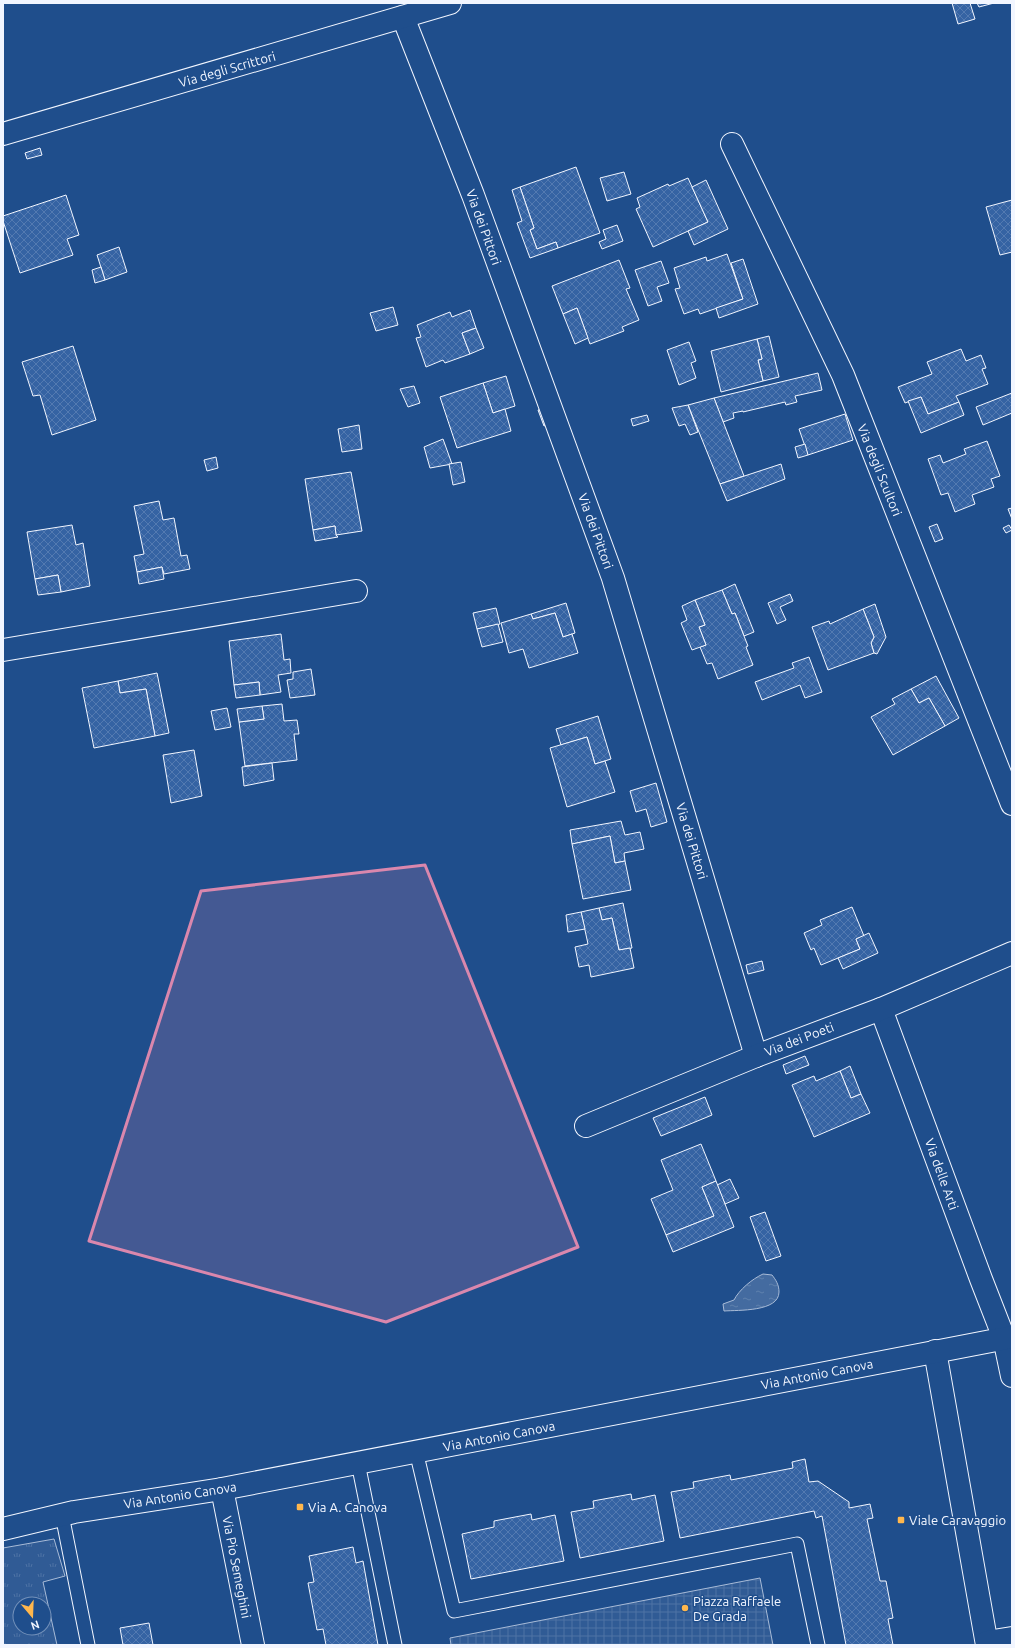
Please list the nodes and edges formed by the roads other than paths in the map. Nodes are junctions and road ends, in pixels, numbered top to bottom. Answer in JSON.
{"nodes":[{"id":1,"x":450,"y":3,"type":"edge"},
{"id":2,"x":403,"y":18,"type":"junction"},
{"id":3,"x":3,"y":134,"type":"edge"},
{"id":4,"x":732,"y":144,"type":"dead end"},
{"id":5,"x":356,"y":591,"type":"dead end"},
{"id":6,"x":3,"y":650,"type":"edge"},
{"id":7,"x":1012,"y":804,"type":"edge"},
{"id":8,"x":1012,"y":953,"type":"edge"},
{"id":9,"x":881,"y":1009,"type":"junction"},
{"id":10,"x":756,"y":1056,"type":"junction"},
{"id":11,"x":586,"y":1126,"type":"dead end"},
{"id":12,"x":1008,"y":1337,"type":"edge"},
{"id":13,"x":935,"y":1351,"type":"junction"},
{"id":14,"x":1012,"y":1376,"type":"edge"},
{"id":15,"x":416,"y":1452,"type":"junction"},
{"id":16,"x":358,"y":1463,"type":"junction"},
{"id":17,"x":222,"y":1489,"type":"junction"},
{"id":18,"x":62,"y":1515,"type":"junction"},
{"id":19,"x":3,"y":1529,"type":"edge"},
{"id":20,"x":1012,"y":1638,"type":"edge"},
{"id":21,"x":987,"y":1643,"type":"edge"},
{"id":22,"x":88,"y":1645,"type":"edge"},
{"id":23,"x":253,"y":1645,"type":"edge"},
{"id":24,"x":395,"y":1645,"type":"edge"},
{"id":25,"x":818,"y":1645,"type":"edge"}],
"edges":[{"from":1,"to":2,"type":"street","name":"Via degli Scrittori"},
{"from":2,"to":3,"type":"street","name":"Via degli Scrittori"},
{"from":2,"to":10,"type":"street","name":"Via dei Pittori"},
{"from":4,"to":7,"type":"street","name":"Via degli Scultori"},
{"from":5,"to":6,"type":"street"},
{"from":8,"to":9,"type":"street","name":"Via dei Poeti"},
{"from":9,"to":10,"type":"street","name":"Via dei Poeti"},
{"from":9,"to":12,"type":"street","name":"Via delle Arti"},
{"from":10,"to":11,"type":"street","name":"Via dei Poeti"},
{"from":12,"to":13,"type":"street","name":"Via Antonio Canova"},
{"from":12,"to":14,"type":"street"},
{"from":13,"to":15,"type":"street","name":"Via Antonio Canova"},
{"from":13,"to":21,"type":"street"},
{"from":15,"to":16,"type":"street","name":"Via Antonio Canova"},
{"from":15,"to":25,"type":"lane"},
{"from":16,"to":17,"type":"street","name":"Via Antonio Canova"},
{"from":16,"to":24,"type":"lane"},
{"from":17,"to":18,"type":"street","name":"Via Antonio Canova"},
{"from":17,"to":23,"type":"street","name":"Via Pio Semeghini"},
{"from":18,"to":19,"type":"street","name":"Via Antonio Canova"},
{"from":18,"to":22,"type":"lane"},
{"from":20,"to":21,"type":"street"}]}
